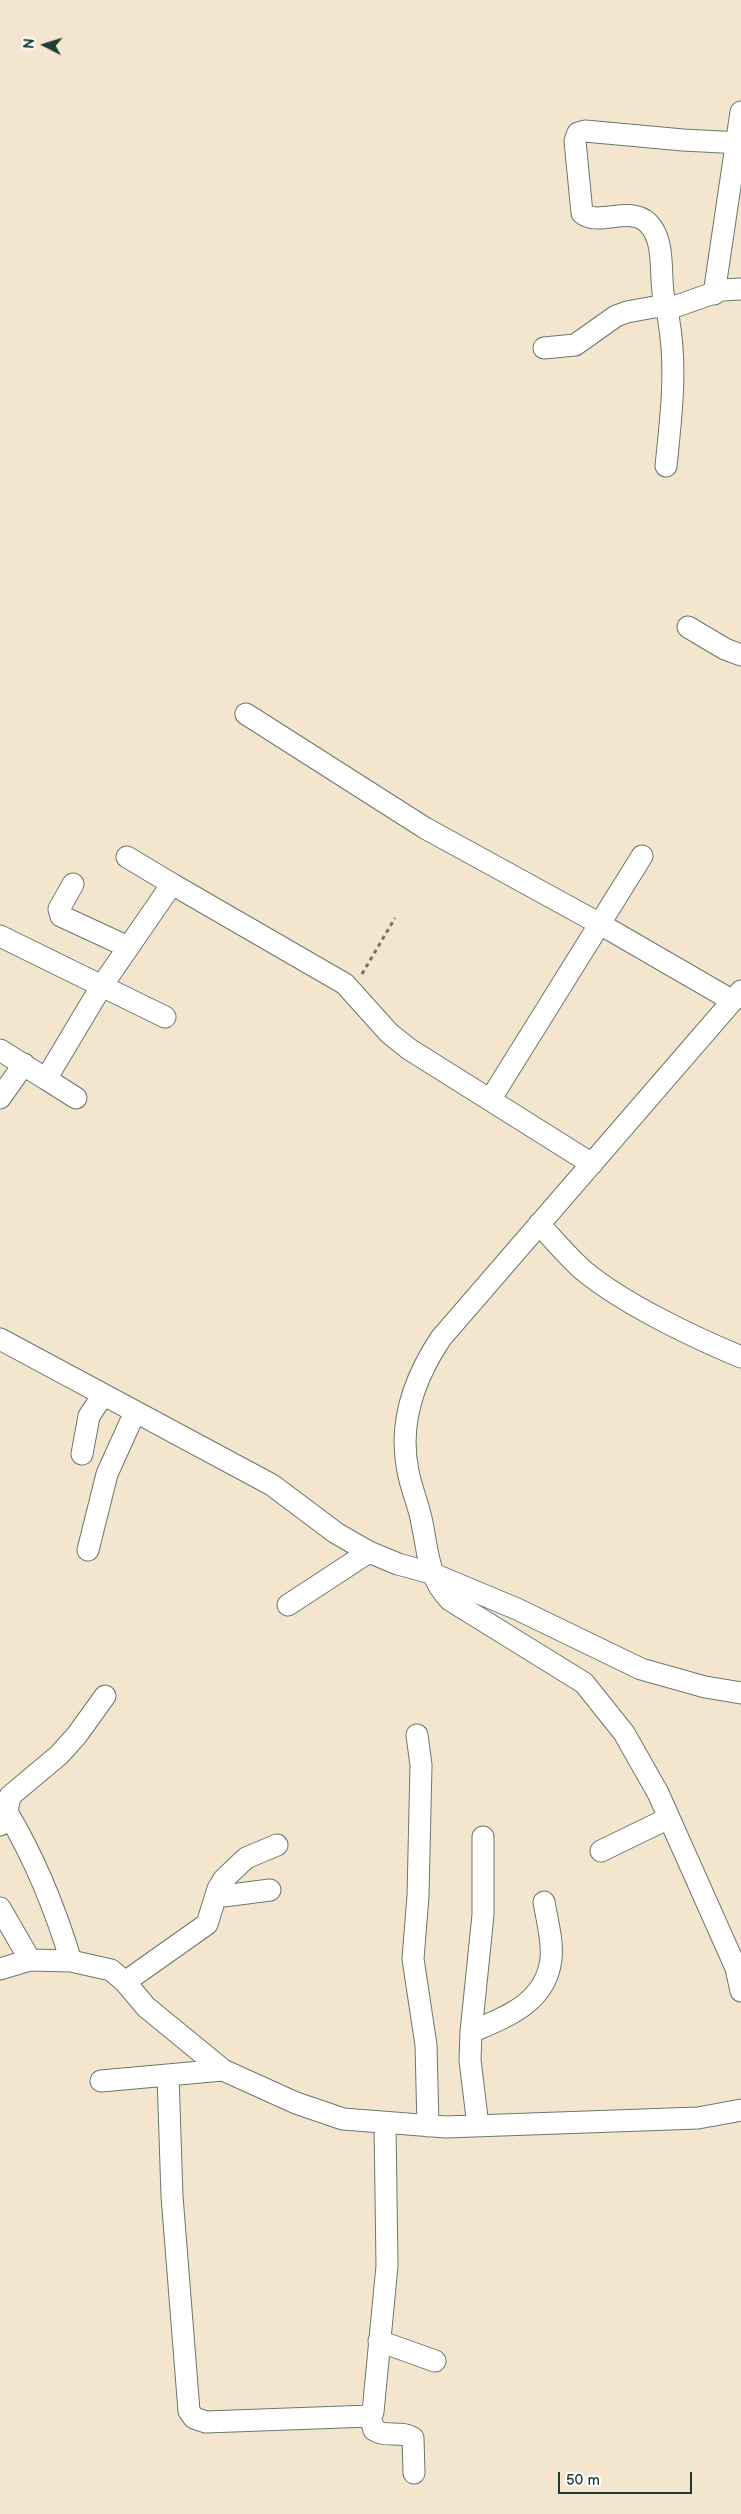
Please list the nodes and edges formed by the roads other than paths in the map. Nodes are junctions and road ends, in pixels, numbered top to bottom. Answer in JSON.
{"nodes":[{"id":1,"x":741,"y":112,"type":"edge"},
{"id":2,"x":739,"y":142,"type":"edge"},
{"id":3,"x":741,"y":289,"type":"edge"},
{"id":4,"x":714,"y":294,"type":"junction"},
{"id":5,"x":666,"y":308,"type":"junction"},
{"id":6,"x":544,"y":348,"type":"dead end"},
{"id":7,"x":666,"y":466,"type":"dead end"},
{"id":8,"x":688,"y":627,"type":"dead end"},
{"id":9,"x":741,"y":655,"type":"edge"},
{"id":10,"x":246,"y":714,"type":"dead end"},
{"id":11,"x":642,"y":856,"type":"dead end"},
{"id":12,"x":127,"y":857,"type":"dead end"},
{"id":13,"x":73,"y":884,"type":"dead end"},
{"id":14,"x":172,"y":884,"type":"junction"},
{"id":15,"x":600,"y":924,"type":"junction"},
{"id":16,"x":0,"y":936,"type":"edge"},
{"id":17,"x":128,"y":947,"type":"junction"},
{"id":18,"x":101,"y":986,"type":"junction"},
{"id":19,"x":737,"y":996,"type":"edge"},
{"id":20,"x":165,"y":1017,"type":"dead end"},
{"id":21,"x":0,"y":1050,"type":"edge"},
{"id":22,"x":24,"y":1064,"type":"junction"},
{"id":23,"x":46,"y":1079,"type":"junction"},
{"id":24,"x":0,"y":1098,"type":"edge"},
{"id":25,"x":76,"y":1098,"type":"dead end"},
{"id":26,"x":490,"y":1100,"type":"junction"},
{"id":27,"x":592,"y":1164,"type":"junction"},
{"id":28,"x":539,"y":1224,"type":"junction"},
{"id":29,"x":0,"y":1340,"type":"edge"},
{"id":30,"x":741,"y":1357,"type":"edge"},
{"id":31,"x":103,"y":1395,"type":"junction"},
{"id":32,"x":135,"y":1412,"type":"junction"},
{"id":33,"x":82,"y":1454,"type":"dead end"},
{"id":34,"x":88,"y":1550,"type":"dead end"},
{"id":35,"x":369,"y":1552,"type":"junction"},
{"id":36,"x":431,"y":1573,"type":"junction"},
{"id":37,"x":288,"y":1605,"type":"dead end"},
{"id":38,"x":741,"y":1694,"type":"edge"},
{"id":39,"x":105,"y":1696,"type":"dead end"},
{"id":40,"x":417,"y":1734,"type":"dead end"},
{"id":41,"x":3,"y":1818,"type":"edge"},
{"id":42,"x":669,"y":1818,"type":"junction"},
{"id":43,"x":484,"y":1838,"type":"dead end"},
{"id":44,"x":277,"y":1845,"type":"dead end"},
{"id":45,"x":601,"y":1851,"type":"dead end"},
{"id":46,"x":270,"y":1890,"type":"dead end"},
{"id":47,"x":216,"y":1897,"type":"junction"},
{"id":48,"x":544,"y":1902,"type":"dead end"},
{"id":49,"x":0,"y":1908,"type":"edge"},
{"id":50,"x":30,"y":1960,"type":"junction"},
{"id":51,"x":71,"y":1961,"type":"junction"},
{"id":52,"x":0,"y":1969,"type":"edge"},
{"id":53,"x":125,"y":1982,"type":"junction"},
{"id":54,"x":741,"y":1991,"type":"edge"},
{"id":55,"x":471,"y":2032,"type":"junction"},
{"id":56,"x":223,"y":2070,"type":"junction"},
{"id":57,"x":168,"y":2075,"type":"junction"},
{"id":58,"x":101,"y":2081,"type":"dead end"},
{"id":59,"x":741,"y":2110,"type":"edge"},
{"id":60,"x":385,"y":2124,"type":"junction"},
{"id":61,"x":428,"y":2126,"type":"junction"},
{"id":62,"x":478,"y":2126,"type":"junction"},
{"id":63,"x":379,"y":2341,"type":"junction"},
{"id":64,"x":435,"y":2361,"type":"dead end"},
{"id":65,"x":370,"y":2416,"type":"junction"},
{"id":66,"x":414,"y":2473,"type":"dead end"}],
"edges":[{"from":1,"to":2,"type":"street"},
{"from":2,"to":4,"type":"street"},
{"from":2,"to":5,"type":"street"},
{"from":3,"to":4,"type":"street"},
{"from":4,"to":5,"type":"street"},
{"from":5,"to":6,"type":"street"},
{"from":5,"to":7,"type":"street"},
{"from":8,"to":9,"type":"street"},
{"from":10,"to":15,"type":"street"},
{"from":11,"to":15,"type":"street"},
{"from":12,"to":14,"type":"street"},
{"from":13,"to":17,"type":"street"},
{"from":14,"to":17,"type":"street"},
{"from":14,"to":26,"type":"street"},
{"from":15,"to":19,"type":"street"},
{"from":15,"to":26,"type":"street"},
{"from":16,"to":18,"type":"street"},
{"from":17,"to":18,"type":"street"},
{"from":18,"to":20,"type":"street"},
{"from":18,"to":23,"type":"street"},
{"from":19,"to":27,"type":"street"},
{"from":21,"to":22,"type":"street"},
{"from":22,"to":23,"type":"street"},
{"from":22,"to":24,"type":"street"},
{"from":23,"to":25,"type":"street"},
{"from":26,"to":27,"type":"street"},
{"from":27,"to":28,"type":"street"},
{"from":28,"to":30,"type":"street"},
{"from":28,"to":36,"type":"street"},
{"from":29,"to":31,"type":"street"},
{"from":31,"to":32,"type":"street"},
{"from":31,"to":33,"type":"street"},
{"from":32,"to":34,"type":"street"},
{"from":32,"to":35,"type":"street"},
{"from":35,"to":36,"type":"street"},
{"from":35,"to":37,"type":"street"},
{"from":36,"to":38,"type":"street"},
{"from":36,"to":42,"type":"street"},
{"from":39,"to":41,"type":"street"},
{"from":40,"to":61,"type":"street"},
{"from":41,"to":51,"type":"street"},
{"from":42,"to":45,"type":"street"},
{"from":42,"to":54,"type":"street"},
{"from":43,"to":55,"type":"street"},
{"from":44,"to":47,"type":"street"},
{"from":46,"to":47,"type":"street"},
{"from":47,"to":53,"type":"street"},
{"from":48,"to":55,"type":"street"},
{"from":49,"to":50,"type":"street"},
{"from":50,"to":51,"type":"street"},
{"from":50,"to":52,"type":"street"},
{"from":51,"to":53,"type":"street"},
{"from":53,"to":56,"type":"street"},
{"from":55,"to":62,"type":"street"},
{"from":56,"to":57,"type":"street"},
{"from":56,"to":60,"type":"street"},
{"from":57,"to":58,"type":"street"},
{"from":57,"to":65,"type":"street"},
{"from":59,"to":62,"type":"street"},
{"from":60,"to":61,"type":"street"},
{"from":60,"to":63,"type":"street"},
{"from":61,"to":62,"type":"street"},
{"from":63,"to":64,"type":"street"},
{"from":63,"to":65,"type":"street"},
{"from":65,"to":66,"type":"street"}]}
